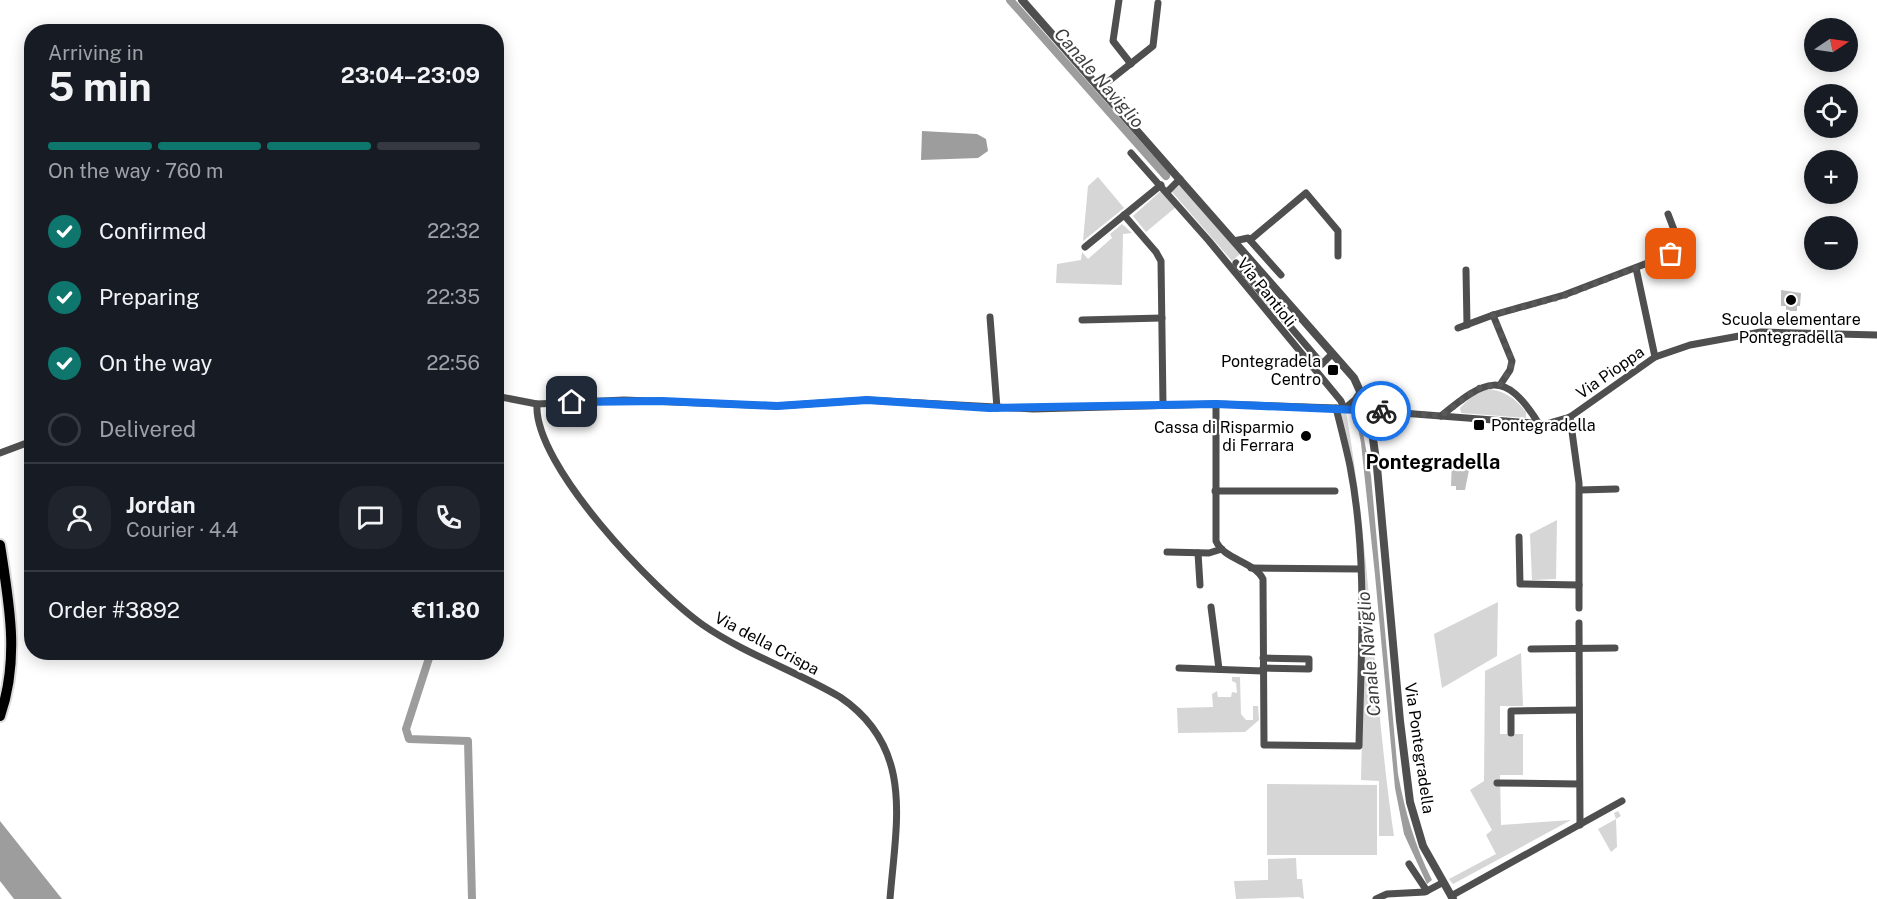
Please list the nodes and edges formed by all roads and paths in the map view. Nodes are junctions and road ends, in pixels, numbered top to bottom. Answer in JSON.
{"nodes":[{"id":1,"x":1022,"y":0,"type":"edge"},
{"id":2,"x":1119,"y":0,"type":"edge"},
{"id":3,"x":1158,"y":3,"type":"dead end"},
{"id":4,"x":1131,"y":63,"type":"junction"},
{"id":5,"x":1100,"y":88,"type":"junction"},
{"id":6,"x":1131,"y":153,"type":"dead end"},
{"id":7,"x":1180,"y":179,"type":"junction"},
{"id":8,"x":1161,"y":185,"type":"junction"},
{"id":9,"x":1167,"y":192,"type":"junction"},
{"id":10,"x":1668,"y":214,"type":"dead end"},
{"id":11,"x":1124,"y":215,"type":"junction"},
{"id":12,"x":1250,"y":240,"type":"junction"},
{"id":13,"x":1234,"y":241,"type":"junction"},
{"id":14,"x":1085,"y":247,"type":"dead end"},
{"id":15,"x":1245,"y":255,"type":"junction"},
{"id":16,"x":1338,"y":256,"type":"dead end"},
{"id":17,"x":1233,"y":266,"type":"junction"},
{"id":18,"x":1636,"y":268,"type":"junction"},
{"id":19,"x":1466,"y":270,"type":"dead end"},
{"id":20,"x":1281,"y":275,"type":"dead end"},
{"id":21,"x":1493,"y":315,"type":"junction"},
{"id":22,"x":990,"y":317,"type":"dead end"},
{"id":23,"x":1162,"y":318,"type":"junction"},
{"id":24,"x":1082,"y":321,"type":"dead end"},
{"id":25,"x":1467,"y":325,"type":"junction"},
{"id":26,"x":1458,"y":328,"type":"dead end"},
{"id":27,"x":1877,"y":335,"type":"edge"},
{"id":28,"x":1332,"y":354,"type":"junction"},
{"id":29,"x":1655,"y":357,"type":"junction"},
{"id":30,"x":1500,"y":385,"type":"junction"},
{"id":31,"x":1361,"y":391,"type":"junction"},
{"id":32,"x":504,"y":398,"type":"edge"},
{"id":33,"x":537,"y":404,"type":"junction"},
{"id":34,"x":1216,"y":404,"type":"junction"},
{"id":35,"x":1163,"y":405,"type":"junction"},
{"id":36,"x":1368,"y":407,"type":"junction"},
{"id":37,"x":997,"y":408,"type":"junction"},
{"id":38,"x":1340,"y":409,"type":"junction"},
{"id":39,"x":1441,"y":416,"type":"junction"},
{"id":40,"x":1570,"y":417,"type":"junction"},
{"id":41,"x":1539,"y":424,"type":"junction"},
{"id":42,"x":24,"y":444,"type":"edge"},
{"id":43,"x":0,"y":453,"type":"edge"},
{"id":44,"x":1616,"y":489,"type":"dead end"},
{"id":45,"x":1580,"y":490,"type":"junction"},
{"id":46,"x":1215,"y":491,"type":"junction"},
{"id":47,"x":1335,"y":491,"type":"dead end"},
{"id":48,"x":1519,"y":537,"type":"dead end"},
{"id":49,"x":0,"y":545,"type":"edge"},
{"id":50,"x":1222,"y":549,"type":"junction"},
{"id":51,"x":1167,"y":552,"type":"dead end"},
{"id":52,"x":1198,"y":553,"type":"junction"},
{"id":53,"x":1251,"y":568,"type":"junction"},
{"id":54,"x":1360,"y":569,"type":"junction"},
{"id":55,"x":1200,"y":585,"type":"dead end"},
{"id":56,"x":1579,"y":585,"type":"junction"},
{"id":57,"x":1211,"y":607,"type":"dead end"},
{"id":58,"x":1579,"y":608,"type":"dead end"},
{"id":59,"x":1579,"y":623,"type":"dead end"},
{"id":60,"x":1579,"y":648,"type":"junction"},
{"id":61,"x":1615,"y":648,"type":"dead end"},
{"id":62,"x":1531,"y":649,"type":"dead end"},
{"id":63,"x":1263,"y":658,"type":"junction"},
{"id":64,"x":1179,"y":668,"type":"dead end"},
{"id":65,"x":1219,"y":669,"type":"junction"},
{"id":66,"x":1263,"y":669,"type":"junction"},
{"id":67,"x":1579,"y":710,"type":"junction"},
{"id":68,"x":0,"y":716,"type":"edge"},
{"id":69,"x":1511,"y":733,"type":"dead end"},
{"id":70,"x":1497,"y":783,"type":"dead end"},
{"id":71,"x":1579,"y":784,"type":"junction"},
{"id":72,"x":1622,"y":801,"type":"dead end"},
{"id":73,"x":1580,"y":825,"type":"junction"},
{"id":74,"x":1409,"y":864,"type":"dead end"},
{"id":75,"x":1442,"y":883,"type":"junction"},
{"id":76,"x":1427,"y":891,"type":"junction"},
{"id":77,"x":1452,"y":897,"type":"edge"},
{"id":78,"x":890,"y":899,"type":"edge"},
{"id":79,"x":1376,"y":899,"type":"edge"}],
"edges":[{"from":1,"to":5,"type":"street","name":"Via Pontegradella"},
{"from":2,"to":4,"type":"street"},
{"from":3,"to":4,"type":"street"},
{"from":4,"to":5,"type":"street"},
{"from":5,"to":7,"type":"street","name":"Via Pontegradella"},
{"from":6,"to":8,"type":"street","name":"Via Pantioli"},
{"from":7,"to":9,"type":"street"},
{"from":7,"to":13,"type":"street","name":"Via Pontegradella"},
{"from":8,"to":9,"type":"street","name":"Via Pantioli"},
{"from":8,"to":11,"type":"street"},
{"from":9,"to":17,"type":"street","name":"Via Pantioli"},
{"from":10,"to":18,"type":"street"},
{"from":11,"to":14,"type":"street"},
{"from":11,"to":23,"type":"street"},
{"from":12,"to":13,"type":"street"},
{"from":12,"to":16,"type":"street"},
{"from":12,"to":20,"type":"street"},
{"from":13,"to":15,"type":"street","name":"Via Pontegradella"},
{"from":15,"to":17,"type":"street"},
{"from":15,"to":28,"type":"street","name":"Via Pontegradella"},
{"from":17,"to":28,"type":"street"},
{"from":17,"to":38,"type":"street","name":"Via Pantioli"},
{"from":18,"to":21,"type":"street"},
{"from":18,"to":29,"type":"street"},
{"from":19,"to":25,"type":"street"},
{"from":21,"to":25,"type":"street"},
{"from":21,"to":30,"type":"street"},
{"from":22,"to":37,"type":"street"},
{"from":23,"to":24,"type":"street"},
{"from":23,"to":35,"type":"street"},
{"from":25,"to":26,"type":"street"},
{"from":27,"to":29,"type":"street","name":"Via Pioppa"},
{"from":28,"to":31,"type":"street","name":"Via Pontegradella"},
{"from":29,"to":40,"type":"street","name":"Via Pioppa"},
{"from":30,"to":39,"type":"street"},
{"from":30,"to":41,"type":"street"},
{"from":31,"to":36,"type":"street","name":"Via Pontegradella"},
{"from":31,"to":38,"type":"street"},
{"from":32,"to":33,"type":"street","name":"Via Pioppa"},
{"from":33,"to":37,"type":"street","name":"Via Pioppa"},
{"from":33,"to":78,"type":"street","name":"Via della Crispa"},
{"from":34,"to":35,"type":"street","name":"Via Pioppa"},
{"from":34,"to":38,"type":"street","name":"Via Pioppa"},
{"from":34,"to":46,"type":"street"},
{"from":35,"to":37,"type":"street","name":"Via Pioppa"},
{"from":36,"to":38,"type":"street","name":"Via Pioppa"},
{"from":36,"to":39,"type":"street","name":"Via Pioppa"},
{"from":36,"to":75,"type":"street","name":"Via Pontegradella"},
{"from":38,"to":54,"type":"street"},
{"from":39,"to":41,"type":"street","name":"Via Pioppa"},
{"from":40,"to":41,"type":"street","name":"Via Pioppa"},
{"from":40,"to":45,"type":"street"},
{"from":42,"to":43,"type":"street"},
{"from":44,"to":45,"type":"street"},
{"from":45,"to":56,"type":"street"},
{"from":46,"to":47,"type":"street"},
{"from":46,"to":50,"type":"street"},
{"from":48,"to":56,"type":"street"},
{"from":49,"to":68,"type":"main road"},
{"from":50,"to":52,"type":"street"},
{"from":50,"to":53,"type":"street"},
{"from":51,"to":52,"type":"street"},
{"from":52,"to":55,"type":"street"},
{"from":53,"to":54,"type":"street"},
{"from":53,"to":63,"type":"street"},
{"from":54,"to":66,"type":"street"},
{"from":56,"to":58,"type":"street"},
{"from":57,"to":65,"type":"street"},
{"from":59,"to":60,"type":"street"},
{"from":60,"to":61,"type":"street"},
{"from":60,"to":62,"type":"street"},
{"from":60,"to":67,"type":"street"},
{"from":63,"to":66,"type":"street"},
{"from":63,"to":66,"type":"street"},
{"from":64,"to":65,"type":"street"},
{"from":65,"to":66,"type":"street"},
{"from":67,"to":69,"type":"street"},
{"from":67,"to":71,"type":"street"},
{"from":70,"to":71,"type":"street"},
{"from":71,"to":73,"type":"street"},
{"from":72,"to":73,"type":"street"},
{"from":73,"to":77,"type":"street"},
{"from":74,"to":76,"type":"street"},
{"from":75,"to":76,"type":"street"},
{"from":75,"to":77,"type":"street","name":"Via Pontegradella"},
{"from":76,"to":79,"type":"street"}]}
